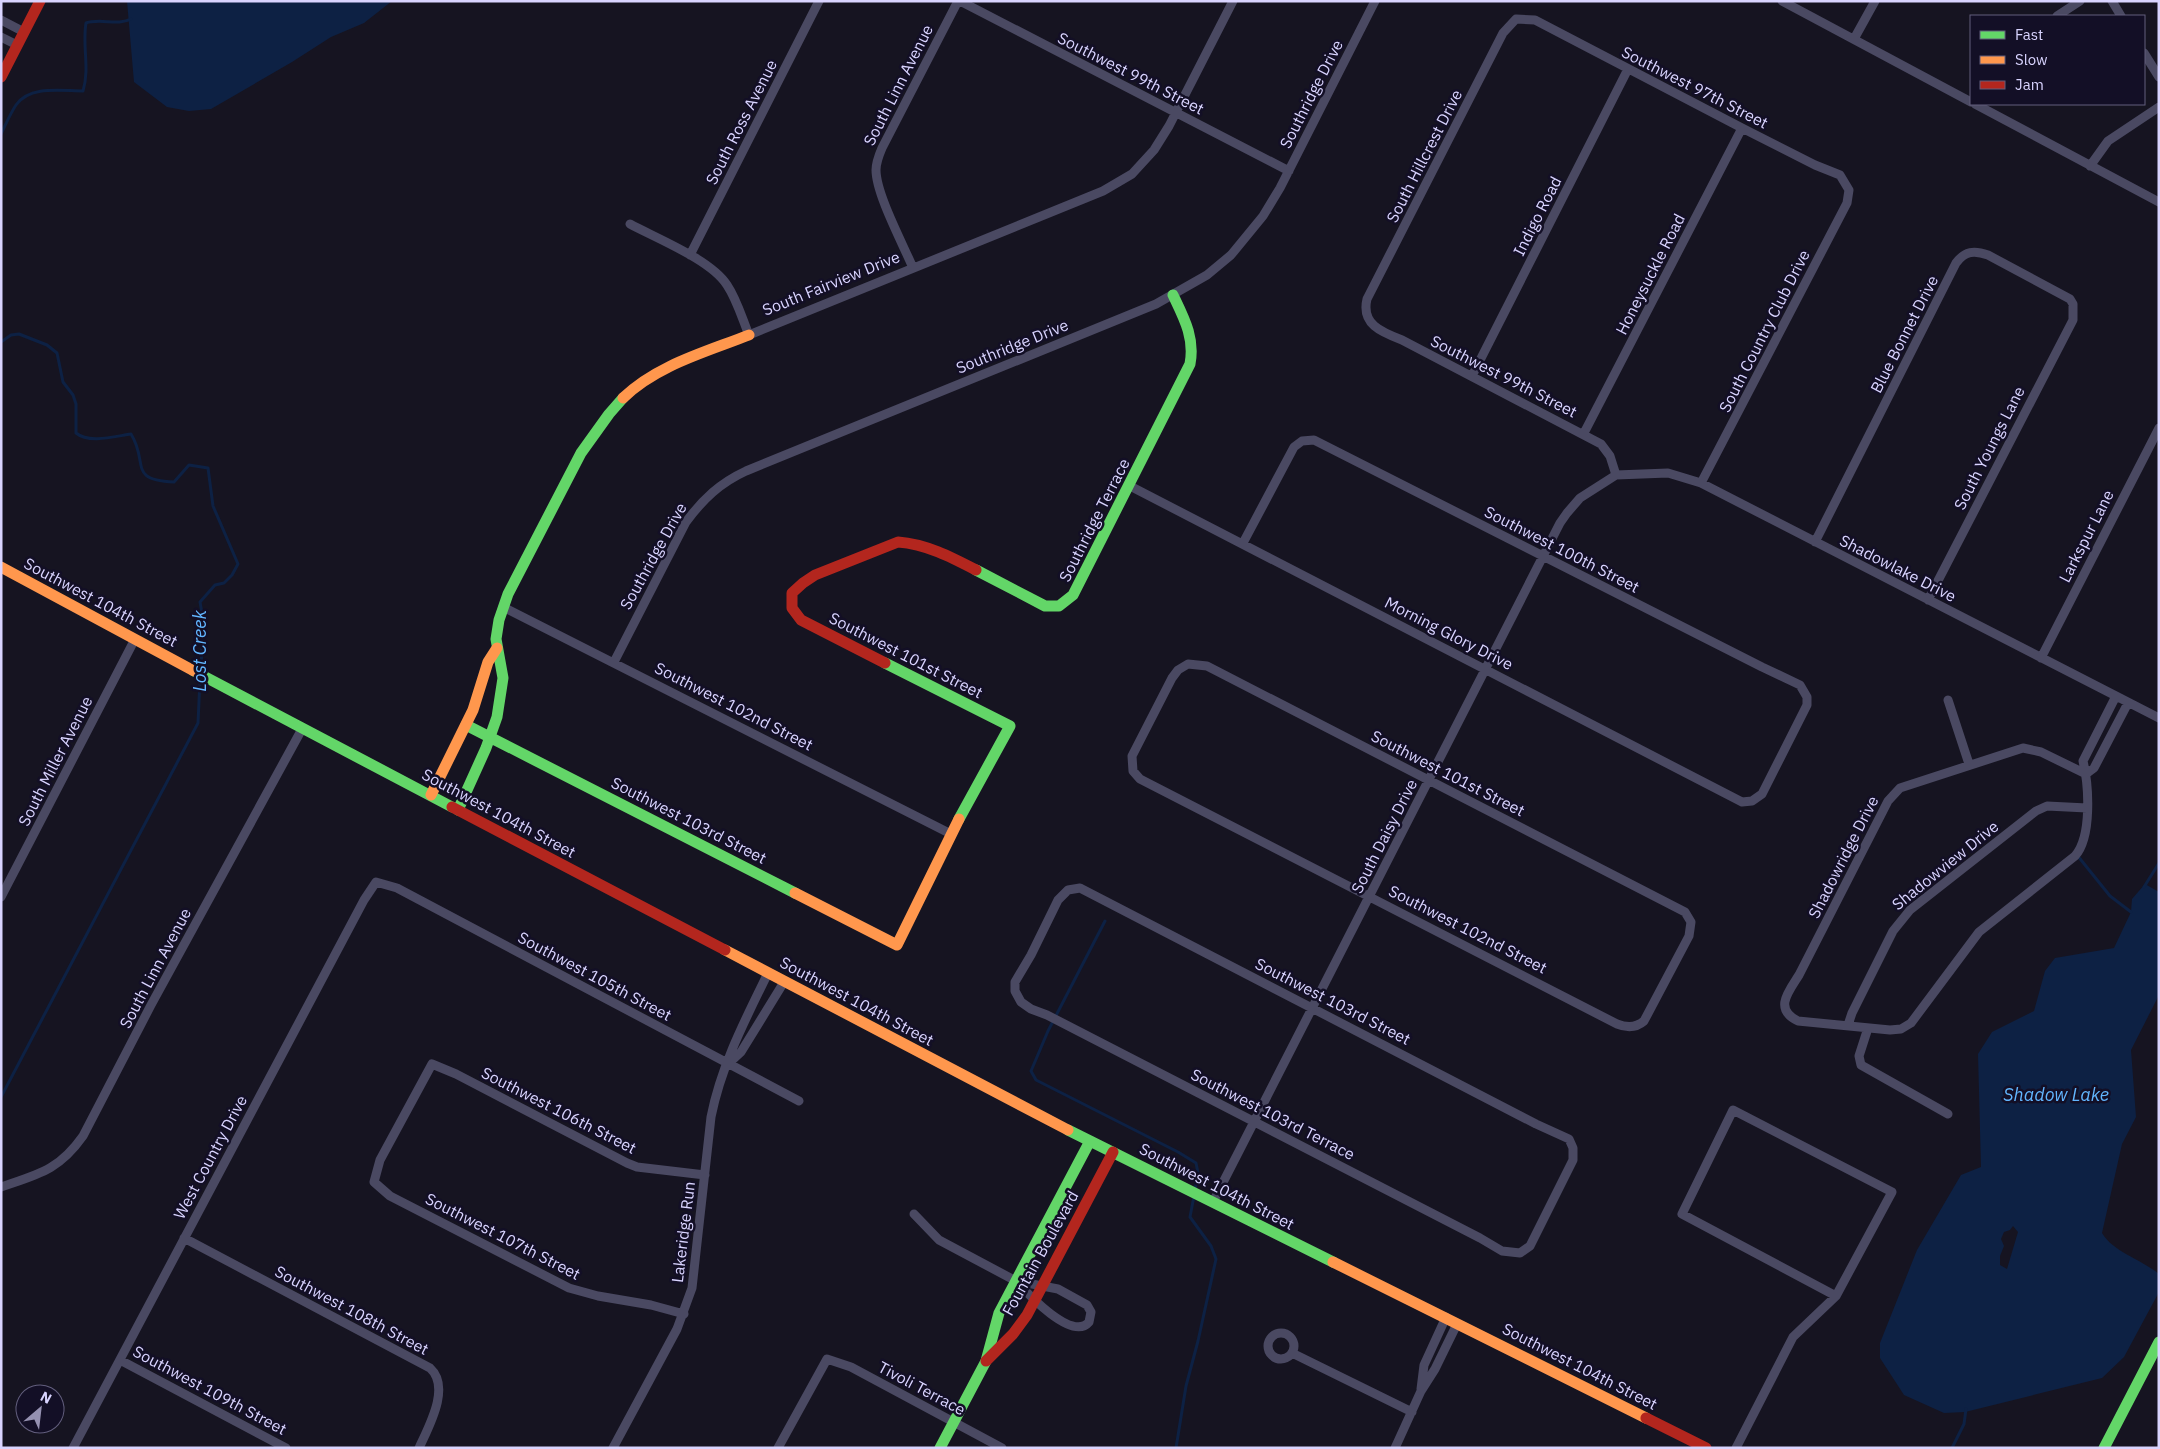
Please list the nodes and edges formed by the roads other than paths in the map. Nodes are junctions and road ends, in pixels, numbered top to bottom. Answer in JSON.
{"nodes":[{"id":1,"x":40,"y":1,"type":"edge"},
{"id":2,"x":819,"y":1,"type":"edge"},
{"id":3,"x":959,"y":1,"type":"edge"},
{"id":4,"x":1375,"y":1,"type":"edge"},
{"id":5,"x":1782,"y":1,"type":"edge"},
{"id":6,"x":1874,"y":1,"type":"edge"},
{"id":7,"x":2080,"y":1,"type":"edge"},
{"id":8,"x":2112,"y":1,"type":"edge"},
{"id":9,"x":1229,"y":2,"type":"edge"},
{"id":10,"x":2059,"y":15,"type":"edge"},
{"id":11,"x":2120,"y":15,"type":"edge"},
{"id":12,"x":1520,"y":18,"type":"joint"},
{"id":13,"x":1,"y":20,"type":"edge"},
{"id":14,"x":24,"y":32,"type":"junction"},
{"id":15,"x":1,"y":37,"type":"edge"},
{"id":16,"x":1854,"y":40,"type":"junction"},
{"id":17,"x":18,"y":46,"type":"junction"},
{"id":18,"x":2145,"y":55,"type":"edge"},
{"id":19,"x":1628,"y":69,"type":"junction"},
{"id":20,"x":1,"y":77,"type":"edge"},
{"id":21,"x":2159,"y":77,"type":"edge"},
{"id":22,"x":1970,"y":100,"type":"edge"},
{"id":23,"x":1977,"y":105,"type":"edge"},
{"id":24,"x":2159,"y":108,"type":"edge"},
{"id":25,"x":1175,"y":113,"type":"junction"},
{"id":26,"x":1742,"y":128,"type":"junction"},
{"id":27,"x":2090,"y":166,"type":"junction"},
{"id":28,"x":1289,"y":171,"type":"junction"},
{"id":29,"x":1849,"y":190,"type":"joint"},
{"id":30,"x":2159,"y":202,"type":"edge"},
{"id":31,"x":630,"y":224,"type":"dead end"},
{"id":32,"x":690,"y":256,"type":"junction"},
{"id":33,"x":913,"y":268,"type":"junction"},
{"id":34,"x":1173,"y":295,"type":"junction"},
{"id":35,"x":2074,"y":308,"type":"joint"},
{"id":36,"x":1366,"y":314,"type":"joint"},
{"id":37,"x":749,"y":334,"type":"junction"},
{"id":38,"x":1472,"y":376,"type":"junction"},
{"id":39,"x":2159,"y":428,"type":"edge"},
{"id":40,"x":1584,"y":434,"type":"junction"},
{"id":41,"x":1616,"y":475,"type":"junction"},
{"id":42,"x":1701,"y":483,"type":"junction"},
{"id":43,"x":1130,"y":486,"type":"junction"},
{"id":44,"x":1815,"y":542,"type":"junction"},
{"id":45,"x":1243,"y":543,"type":"junction"},
{"id":46,"x":1544,"y":556,"type":"junction"},
{"id":47,"x":1,"y":567,"type":"edge"},
{"id":48,"x":1928,"y":600,"type":"junction"},
{"id":49,"x":503,"y":607,"type":"junction"},
{"id":50,"x":792,"y":608,"type":"joint"},
{"id":51,"x":135,"y":639,"type":"junction"},
{"id":52,"x":497,"y":648,"type":"junction"},
{"id":53,"x":2041,"y":658,"type":"junction"},
{"id":54,"x":614,"y":662,"type":"junction"},
{"id":55,"x":1486,"y":668,"type":"junction"},
{"id":56,"x":2116,"y":696,"type":"junction"},
{"id":57,"x":1948,"y":700,"type":"dead end"},
{"id":58,"x":2128,"y":703,"type":"junction"},
{"id":59,"x":2159,"y":718,"type":"edge"},
{"id":60,"x":466,"y":725,"type":"junction"},
{"id":61,"x":302,"y":729,"type":"junction"},
{"id":62,"x":492,"y":738,"type":"junction"},
{"id":63,"x":1968,"y":764,"type":"junction"},
{"id":64,"x":1132,"y":767,"type":"joint"},
{"id":65,"x":2086,"y":774,"type":"junction"},
{"id":66,"x":1428,"y":782,"type":"junction"},
{"id":67,"x":431,"y":795,"type":"junction"},
{"id":68,"x":1755,"y":799,"type":"joint"},
{"id":69,"x":2087,"y":808,"type":"junction"},
{"id":70,"x":458,"y":810,"type":"junction"},
{"id":71,"x":951,"y":834,"type":"junction"},
{"id":72,"x":376,"y":882,"type":"joint"},
{"id":73,"x":1370,"y":896,"type":"junction"},
{"id":74,"x":1,"y":897,"type":"edge"},
{"id":75,"x":768,"y":973,"type":"junction"},
{"id":76,"x":784,"y":982,"type":"junction"},
{"id":77,"x":1017,"y":995,"type":"joint"},
{"id":78,"x":1312,"y":1008,"type":"junction"},
{"id":79,"x":1848,"y":1025,"type":"junction"},
{"id":80,"x":1636,"y":1026,"type":"joint"},
{"id":81,"x":1868,"y":1028,"type":"junction"},
{"id":82,"x":728,"y":1064,"type":"junction"},
{"id":83,"x":799,"y":1101,"type":"dead end"},
{"id":84,"x":1948,"y":1114,"type":"dead end"},
{"id":85,"x":1254,"y":1121,"type":"junction"},
{"id":86,"x":1090,"y":1141,"type":"junction"},
{"id":87,"x":1113,"y":1152,"type":"junction"},
{"id":88,"x":705,"y":1175,"type":"junction"},
{"id":89,"x":374,"y":1182,"type":"joint"},
{"id":90,"x":2,"y":1186,"type":"edge"},
{"id":91,"x":1213,"y":1202,"type":"junction"},
{"id":92,"x":914,"y":1214,"type":"dead end"},
{"id":93,"x":184,"y":1238,"type":"junction"},
{"id":94,"x":1520,"y":1253,"type":"joint"},
{"id":95,"x":1016,"y":1281,"type":"junction"},
{"id":96,"x":1042,"y":1286,"type":"junction"},
{"id":97,"x":1836,"y":1296,"type":"junction"},
{"id":98,"x":1034,"y":1301,"type":"junction"},
{"id":99,"x":684,"y":1314,"type":"junction"},
{"id":100,"x":1446,"y":1318,"type":"junction"},
{"id":101,"x":1458,"y":1324,"type":"junction"},
{"id":102,"x":2159,"y":1342,"type":"edge"},
{"id":103,"x":1292,"y":1353,"type":"dead end"},
{"id":104,"x":120,"y":1360,"type":"junction"},
{"id":105,"x":986,"y":1361,"type":"junction"},
{"id":106,"x":1421,"y":1391,"type":"junction"},
{"id":107,"x":1412,"y":1412,"type":"junction"},
{"id":108,"x":954,"y":1422,"type":"junction"},
{"id":109,"x":73,"y":1448,"type":"edge"},
{"id":110,"x":286,"y":1448,"type":"edge"},
{"id":111,"x":419,"y":1448,"type":"edge"},
{"id":112,"x":613,"y":1448,"type":"edge"},
{"id":113,"x":778,"y":1448,"type":"edge"},
{"id":114,"x":940,"y":1448,"type":"edge"},
{"id":115,"x":1002,"y":1448,"type":"edge"},
{"id":116,"x":1395,"y":1448,"type":"edge"},
{"id":117,"x":1706,"y":1448,"type":"edge"},
{"id":118,"x":1736,"y":1448,"type":"edge"},
{"id":119,"x":2104,"y":1448,"type":"edge"}],
"edges":[{"from":1,"to":14,"type":"street"},
{"from":2,"to":32,"type":"street","name":"South Ross Avenue"},
{"from":3,"to":25,"type":"street","name":"Southwest 99th Street"},
{"from":3,"to":33,"type":"street","name":"South Linn Avenue"},
{"from":4,"to":28,"type":"street","name":"Southridge Drive"},
{"from":5,"to":16,"type":"street"},
{"from":6,"to":16,"type":"street"},
{"from":7,"to":10,"type":"street"},
{"from":8,"to":11,"type":"street"},
{"from":9,"to":25,"type":"street","name":"South Fairview Drive"},
{"from":12,"to":19,"type":"street","name":"Southwest 97th Street"},
{"from":12,"to":36,"type":"street","name":"South Hillcrest Drive"},
{"from":13,"to":14,"type":"street"},
{"from":14,"to":17,"type":"street"},
{"from":15,"to":17,"type":"street"},
{"from":16,"to":22,"type":"street"},
{"from":17,"to":20,"type":"street"},
{"from":18,"to":21,"type":"street"},
{"from":19,"to":26,"type":"street","name":"Southwest 97th Street"},
{"from":19,"to":38,"type":"street","name":"Indigo Road"},
{"from":23,"to":27,"type":"street"},
{"from":24,"to":27,"type":"street"},
{"from":25,"to":28,"type":"street","name":"Southwest 99th Street"},
{"from":25,"to":33,"type":"street","name":"South Fairview Drive"},
{"from":26,"to":29,"type":"street","name":"Southwest 97th Street"},
{"from":26,"to":40,"type":"street","name":"Honeysuckle Road"},
{"from":27,"to":30,"type":"street"},
{"from":28,"to":34,"type":"street","name":"Southridge Drive"},
{"from":29,"to":42,"type":"street","name":"South Country Club Drive"},
{"from":31,"to":32,"type":"street"},
{"from":32,"to":37,"type":"street"},
{"from":33,"to":37,"type":"street","name":"South Fairview Drive"},
{"from":34,"to":43,"type":"street","name":"Southridge Terrace"},
{"from":34,"to":54,"type":"street","name":"Southridge Drive"},
{"from":35,"to":44,"type":"street","name":"Blue Bonnet Drive"},
{"from":35,"to":48,"type":"street","name":"South Youngs Lane"},
{"from":36,"to":38,"type":"street","name":"Southwest 99th Street"},
{"from":37,"to":49,"type":"street","name":"South Fairview Drive"},
{"from":38,"to":40,"type":"street","name":"Southwest 99th Street"},
{"from":39,"to":53,"type":"street","name":"Larkspur Lane"},
{"from":40,"to":41,"type":"street","name":"Southwest 99th Street"},
{"from":41,"to":42,"type":"street","name":"Shadowlake Drive"},
{"from":41,"to":46,"type":"street","name":"South Daisy Drive"},
{"from":42,"to":44,"type":"street","name":"Shadowlake Drive"},
{"from":43,"to":45,"type":"street","name":"Morning Glory Drive"},
{"from":43,"to":50,"type":"street","name":"Southridge Terrace"},
{"from":44,"to":48,"type":"street","name":"Shadowlake Drive"},
{"from":45,"to":46,"type":"street","name":"Southwest 100th Street"},
{"from":45,"to":55,"type":"street","name":"Morning Glory Drive"},
{"from":46,"to":55,"type":"street","name":"South Daisy Drive"},
{"from":46,"to":68,"type":"street","name":"Southwest 100th Street"},
{"from":47,"to":51,"type":"street","name":"Southwest 104th Street"},
{"from":48,"to":53,"type":"street","name":"Shadowlake Drive"},
{"from":49,"to":52,"type":"street","name":"South Fairview Drive"},
{"from":49,"to":54,"type":"street","name":"Southwest 102nd Street"},
{"from":50,"to":71,"type":"street","name":"Southwest 101st Street"},
{"from":51,"to":61,"type":"street","name":"Southwest 104th Street"},
{"from":51,"to":74,"type":"street","name":"South Miller Avenue"},
{"from":52,"to":60,"type":"street","name":"South Fairview Drive"},
{"from":52,"to":62,"type":"street","name":"South Fairview Drive"},
{"from":53,"to":56,"type":"street","name":"Shadowlake Drive"},
{"from":54,"to":71,"type":"street","name":"Southwest 102nd Street"},
{"from":55,"to":66,"type":"street","name":"South Daisy Drive"},
{"from":55,"to":68,"type":"street","name":"Morning Glory Drive"},
{"from":56,"to":58,"type":"street","name":"Shadowlake Drive"},
{"from":56,"to":65,"type":"street"},
{"from":57,"to":63,"type":"street"},
{"from":58,"to":59,"type":"street","name":"Shadowlake Drive"},
{"from":58,"to":65,"type":"street"},
{"from":60,"to":62,"type":"street","name":"Southwest 103rd Street"},
{"from":60,"to":67,"type":"street","name":"South Fairview Drive"},
{"from":61,"to":67,"type":"street","name":"Southwest 104th Street"},
{"from":61,"to":90,"type":"street","name":"South Linn Avenue"},
{"from":62,"to":70,"type":"street","name":"South Fairview Drive"},
{"from":62,"to":71,"type":"street","name":"Southwest 103rd Street"},
{"from":63,"to":65,"type":"street","name":"Shadowridge Drive"},
{"from":63,"to":79,"type":"street","name":"Shadowridge Drive"},
{"from":64,"to":66,"type":"street","name":"Southwest 101st Street"},
{"from":64,"to":73,"type":"street","name":"Southwest 102nd Street"},
{"from":65,"to":69,"type":"street"},
{"from":66,"to":73,"type":"street","name":"South Daisy Drive"},
{"from":66,"to":80,"type":"street","name":"Southwest 101st Street"},
{"from":67,"to":70,"type":"street","name":"Southwest 104th Street"},
{"from":69,"to":79,"type":"street","name":"Shadowview Drive"},
{"from":69,"to":81,"type":"street"},
{"from":70,"to":75,"type":"street","name":"Southwest 104th Street"},
{"from":72,"to":82,"type":"street","name":"Southwest 105th Street"},
{"from":72,"to":93,"type":"street","name":"West Country Drive"},
{"from":73,"to":78,"type":"street","name":"South Daisy Drive"},
{"from":73,"to":80,"type":"street","name":"Southwest 102nd Street"},
{"from":75,"to":76,"type":"street","name":"Southwest 104th Street"},
{"from":75,"to":82,"type":"street","name":"Lakeridge Run"},
{"from":76,"to":82,"type":"street","name":"Lakeridge Run"},
{"from":76,"to":86,"type":"street","name":"Southwest 104th Street"},
{"from":77,"to":78,"type":"street","name":"Southwest 103rd Street"},
{"from":77,"to":85,"type":"street","name":"Southwest 103rd Terrace"},
{"from":78,"to":85,"type":"street","name":"South Daisy Drive"},
{"from":78,"to":94,"type":"street","name":"Southwest 103rd Street"},
{"from":79,"to":81,"type":"street"},
{"from":81,"to":84,"type":"street"},
{"from":82,"to":83,"type":"street","name":"Southwest 105th Street"},
{"from":82,"to":88,"type":"street","name":"Lakeridge Run"},
{"from":85,"to":91,"type":"street","name":"South Daisy Drive"},
{"from":85,"to":94,"type":"street","name":"Southwest 103rd Terrace"},
{"from":86,"to":87,"type":"street","name":"Southwest 104th Street"},
{"from":86,"to":95,"type":"street","name":"Fountain Boulevard"},
{"from":87,"to":91,"type":"street","name":"Southwest 104th Street"},
{"from":87,"to":96,"type":"street","name":"Fountain Boulevard"},
{"from":88,"to":89,"type":"street","name":"Southwest 106th Street"},
{"from":88,"to":99,"type":"street","name":"Lakeridge Run"},
{"from":89,"to":99,"type":"street","name":"Southwest 107th Street"},
{"from":91,"to":100,"type":"street","name":"Southwest 104th Street"},
{"from":92,"to":95,"type":"street"},
{"from":93,"to":104,"type":"street","name":"West Country Drive"},
{"from":93,"to":111,"type":"street","name":"Southwest 108th Street"},
{"from":95,"to":96,"type":"street"},
{"from":95,"to":98,"type":"street"},
{"from":95,"to":105,"type":"street","name":"Fountain Boulevard"},
{"from":96,"to":98,"type":"street","name":"Fountain Boulevard"},
{"from":96,"to":98,"type":"street"},
{"from":97,"to":97,"type":"street"},
{"from":97,"to":118,"type":"street"},
{"from":98,"to":105,"type":"street","name":"Fountain Boulevard"},
{"from":99,"to":112,"type":"street","name":"Lakeridge Run"},
{"from":100,"to":101,"type":"street","name":"Southwest 104th Street"},
{"from":100,"to":106,"type":"street"},
{"from":101,"to":106,"type":"street"},
{"from":101,"to":117,"type":"street","name":"Southwest 104th Street"},
{"from":102,"to":119,"type":"street"},
{"from":103,"to":107,"type":"street"},
{"from":104,"to":109,"type":"street","name":"West Country Drive"},
{"from":104,"to":110,"type":"street","name":"Southwest 109th Street"},
{"from":105,"to":108,"type":"street","name":"Fountain Boulevard"},
{"from":106,"to":107,"type":"street"},
{"from":107,"to":116,"type":"street"},
{"from":108,"to":113,"type":"street","name":"Tivoli Terrace"},
{"from":108,"to":114,"type":"street","name":"Fountain Boulevard"},
{"from":108,"to":115,"type":"street","name":"Tivoli Terrace"}]}
